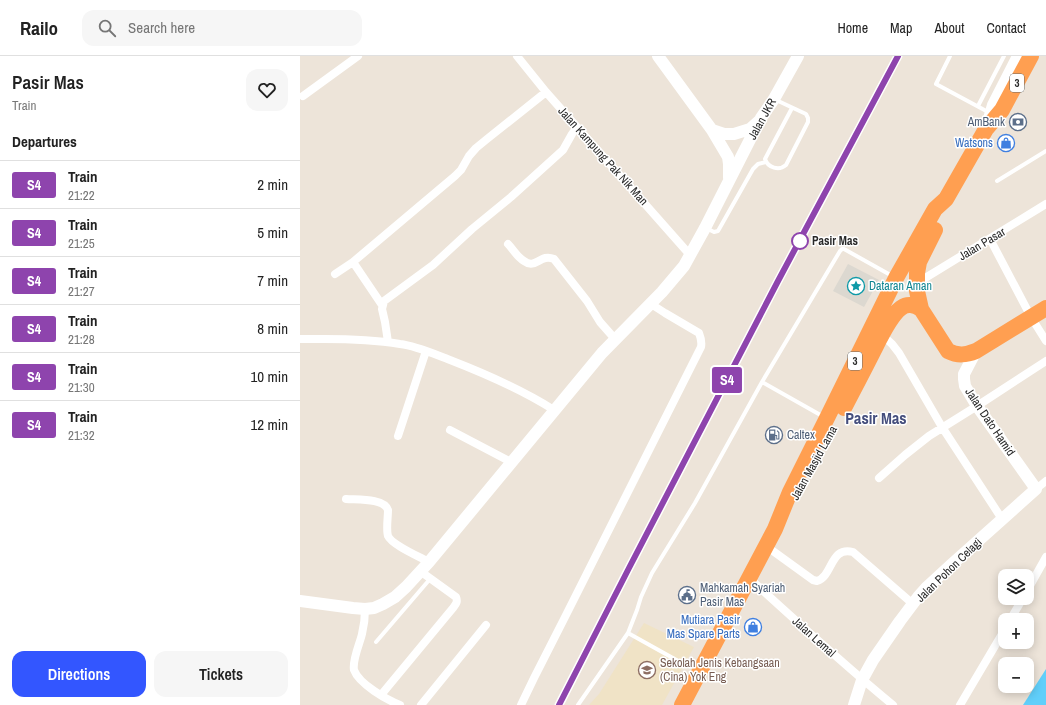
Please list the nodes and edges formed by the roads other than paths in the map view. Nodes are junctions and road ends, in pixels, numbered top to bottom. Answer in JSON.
{"nodes":[{"id":1,"x":358,"y":56,"type":"edge"},
{"id":2,"x":517,"y":56,"type":"edge"},
{"id":3,"x":658,"y":56,"type":"edge"},
{"id":4,"x":798,"y":56,"type":"edge"},
{"id":5,"x":950,"y":56,"type":"edge"},
{"id":6,"x":1004,"y":56,"type":"edge"},
{"id":7,"x":1018,"y":56,"type":"edge"},
{"id":8,"x":1031,"y":56,"type":"edge"},
{"id":9,"x":546,"y":92,"type":"junction"},
{"id":10,"x":303,"y":96,"type":"dead end"},
{"id":11,"x":774,"y":99,"type":"junction"},
{"id":12,"x":978,"y":106,"type":"junction"},
{"id":13,"x":792,"y":108,"type":"junction"},
{"id":14,"x":996,"y":111,"type":"junction"},
{"id":15,"x":761,"y":118,"type":"junction"},
{"id":16,"x":577,"y":127,"type":"junction"},
{"id":17,"x":712,"y":130,"type":"junction"},
{"id":18,"x":1046,"y":151,"type":"edge"},
{"id":19,"x":766,"y":162,"type":"junction"},
{"id":20,"x":997,"y":181,"type":"dead end"},
{"id":21,"x":728,"y":184,"type":"junction"},
{"id":22,"x":946,"y":199,"type":"junction"},
{"id":23,"x":1046,"y":204,"type":"edge"},
{"id":24,"x":705,"y":228,"type":"junction"},
{"id":25,"x":990,"y":239,"type":"junction"},
{"id":26,"x":508,"y":244,"type":"dead end"},
{"id":27,"x":690,"y":255,"type":"junction"},
{"id":28,"x":353,"y":262,"type":"junction"},
{"id":29,"x":335,"y":274,"type":"dead end"},
{"id":30,"x":896,"y":278,"type":"junction"},
{"id":31,"x":917,"y":284,"type":"junction"},
{"id":32,"x":651,"y":304,"type":"junction"},
{"id":33,"x":382,"y":305,"type":"junction"},
{"id":34,"x":1046,"y":308,"type":"edge"},
{"id":35,"x":921,"y":309,"type":"junction"},
{"id":36,"x":1032,"y":317,"type":"junction"},
{"id":37,"x":882,"y":335,"type":"junction"},
{"id":38,"x":300,"y":339,"type":"edge"},
{"id":39,"x":615,"y":339,"type":"junction"},
{"id":40,"x":1046,"y":341,"type":"edge"},
{"id":41,"x":388,"y":342,"type":"junction"},
{"id":42,"x":426,"y":351,"type":"junction"},
{"id":43,"x":976,"y":351,"type":"junction"},
{"id":44,"x":1046,"y":361,"type":"edge"},
{"id":45,"x":762,"y":382,"type":"junction"},
{"id":46,"x":977,"y":406,"type":"junction"},
{"id":47,"x":554,"y":410,"type":"junction"},
{"id":48,"x":827,"y":418,"type":"junction"},
{"id":49,"x":942,"y":427,"type":"junction"},
{"id":50,"x":450,"y":430,"type":"dead end"},
{"id":51,"x":398,"y":436,"type":"dead end"},
{"id":52,"x":511,"y":462,"type":"junction"},
{"id":53,"x":803,"y":476,"type":"junction"},
{"id":54,"x":879,"y":478,"type":"dead end"},
{"id":55,"x":1046,"y":481,"type":"edge"},
{"id":56,"x":1036,"y":489,"type":"junction"},
{"id":57,"x":346,"y":500,"type":"dead end"},
{"id":58,"x":1002,"y":519,"type":"junction"},
{"id":59,"x":766,"y":546,"type":"junction"},
{"id":60,"x":1046,"y":557,"type":"edge"},
{"id":61,"x":429,"y":562,"type":"junction"},
{"id":62,"x":420,"y":571,"type":"junction"},
{"id":63,"x":430,"y":578,"type":"junction"},
{"id":64,"x":749,"y":578,"type":"junction"},
{"id":65,"x":1034,"y":578,"type":"edge"},
{"id":66,"x":300,"y":601,"type":"edge"},
{"id":67,"x":913,"y":604,"type":"junction"},
{"id":68,"x":365,"y":609,"type":"junction"},
{"id":69,"x":486,"y":625,"type":"dead end"},
{"id":70,"x":628,"y":633,"type":"junction"},
{"id":71,"x":998,"y":641,"type":"edge"},
{"id":72,"x":376,"y":642,"type":"dead end"},
{"id":73,"x":680,"y":662,"type":"dead end"},
{"id":74,"x":862,"y":680,"type":"junction"},
{"id":75,"x":381,"y":695,"type":"junction"},
{"id":76,"x":400,"y":705,"type":"edge"},
{"id":77,"x":421,"y":705,"type":"edge"},
{"id":78,"x":521,"y":705,"type":"edge"},
{"id":79,"x":578,"y":705,"type":"edge"},
{"id":80,"x":682,"y":705,"type":"edge"},
{"id":81,"x":854,"y":705,"type":"edge"},
{"id":82,"x":893,"y":705,"type":"edge"},
{"id":83,"x":960,"y":705,"type":"edge"}],
"edges":[{"from":1,"to":10,"type":"street"},
{"from":2,"to":9,"type":"street","name":"Jalan Kampung Pak Nik Man"},
{"from":3,"to":17,"type":"street"},
{"from":4,"to":11,"type":"street","name":"Jalan JKR"},
{"from":5,"to":12,"type":"lane"},
{"from":6,"to":12,"type":"lane"},
{"from":7,"to":14,"type":"street"},
{"from":8,"to":14,"type":"highway","number":"3"},
{"from":9,"to":16,"type":"street","name":"Jalan Kampung Pak Nik Man"},
{"from":9,"to":28,"type":"street"},
{"from":11,"to":13,"type":"lane"},
{"from":11,"to":15,"type":"street","name":"Jalan JKR"},
{"from":12,"to":14,"type":"lane"},
{"from":13,"to":19,"type":"lane"},
{"from":13,"to":19,"type":"lane"},
{"from":14,"to":22,"type":"highway","name":"Jalan Masjid Lama","number":"3"},
{"from":15,"to":17,"type":"street"},
{"from":15,"to":21,"type":"street","name":"Jalan JKR"},
{"from":16,"to":27,"type":"street","name":"Jalan Kampung Pak Nik Man"},
{"from":16,"to":33,"type":"street"},
{"from":17,"to":21,"type":"street"},
{"from":18,"to":20,"type":"lane"},
{"from":19,"to":24,"type":"lane"},
{"from":21,"to":24,"type":"street","name":"Jalan JKR"},
{"from":22,"to":30,"type":"highway","name":"Jalan Masjid Lama","number":"3"},
{"from":22,"to":31,"type":"highway","name":"Jalan Masjid Lama","number":"3"},
{"from":23,"to":25,"type":"street","name":"Jalan Pasar"},
{"from":24,"to":27,"type":"street","name":"Jalan JKR"},
{"from":25,"to":31,"type":"street","name":"Jalan Pasar"},
{"from":25,"to":36,"type":"street"},
{"from":26,"to":39,"type":"street"},
{"from":27,"to":32,"type":"street","name":"Jalan JKR"},
{"from":28,"to":29,"type":"street"},
{"from":28,"to":33,"type":"street"},
{"from":30,"to":45,"type":"lane"},
{"from":30,"to":48,"type":"highway","name":"Jalan Masjid Lama","number":"3"},
{"from":31,"to":35,"type":"highway","name":"Jalan Masjid Lama","number":"3"},
{"from":32,"to":39,"type":"street","name":"Jalan JKR"},
{"from":32,"to":78,"type":"street"},
{"from":33,"to":41,"type":"street"},
{"from":34,"to":36,"type":"highway","number":"3"},
{"from":35,"to":37,"type":"highway","name":"Jalan Masjid Lama","number":"3"},
{"from":35,"to":43,"type":"highway","number":"3"},
{"from":36,"to":40,"type":"street"},
{"from":36,"to":43,"type":"highway","number":"3"},
{"from":37,"to":49,"type":"street"},
{"from":37,"to":53,"type":"highway","name":"Jalan Masjid Lama","number":"3"},
{"from":38,"to":41,"type":"street"},
{"from":39,"to":47,"type":"street","name":"Jalan JKR"},
{"from":41,"to":42,"type":"street"},
{"from":42,"to":47,"type":"street"},
{"from":42,"to":51,"type":"street"},
{"from":43,"to":46,"type":"street","name":"Jalan Dato Hamid"},
{"from":44,"to":46,"type":"street"},
{"from":45,"to":48,"type":"lane"},
{"from":45,"to":70,"type":"lane"},
{"from":46,"to":49,"type":"street"},
{"from":46,"to":56,"type":"street","name":"Jalan Dato Hamid"},
{"from":47,"to":52,"type":"street","name":"Jalan JKR"},
{"from":48,"to":53,"type":"highway","name":"Jalan Masjid Lama","number":"3"},
{"from":49,"to":54,"type":"street"},
{"from":49,"to":58,"type":"street"},
{"from":50,"to":52,"type":"street"},
{"from":52,"to":61,"type":"street","name":"Jalan JKR"},
{"from":53,"to":59,"type":"highway","name":"Jalan Masjid Lama","number":"3"},
{"from":55,"to":56,"type":"street"},
{"from":56,"to":58,"type":"street","name":"Jalan Pohon Celagi"},
{"from":57,"to":61,"type":"street"},
{"from":58,"to":67,"type":"street","name":"Jalan Pohon Celagi"},
{"from":59,"to":64,"type":"highway","name":"Jalan Masjid Lama","number":"3"},
{"from":59,"to":67,"type":"street"},
{"from":60,"to":65,"type":"street"},
{"from":61,"to":62,"type":"street","name":"Jalan JKR"},
{"from":62,"to":63,"type":"street"},
{"from":62,"to":68,"type":"street","name":"Jalan JKR"},
{"from":63,"to":72,"type":"lane"},
{"from":63,"to":75,"type":"street"},
{"from":64,"to":74,"type":"street","name":"Jalan Lemal"},
{"from":64,"to":80,"type":"highway","name":"Jalan Masjid Lama","number":"3"},
{"from":66,"to":68,"type":"street"},
{"from":67,"to":74,"type":"street","name":"Jalan Pohon Celagi"},
{"from":68,"to":75,"type":"street"},
{"from":69,"to":77,"type":"street"},
{"from":70,"to":73,"type":"lane"},
{"from":70,"to":79,"type":"lane"},
{"from":71,"to":83,"type":"street"},
{"from":74,"to":81,"type":"street","name":"Jalan Pohon Celagi"},
{"from":74,"to":82,"type":"street","name":"Jalan Lemal"},
{"from":75,"to":76,"type":"street"}]}
